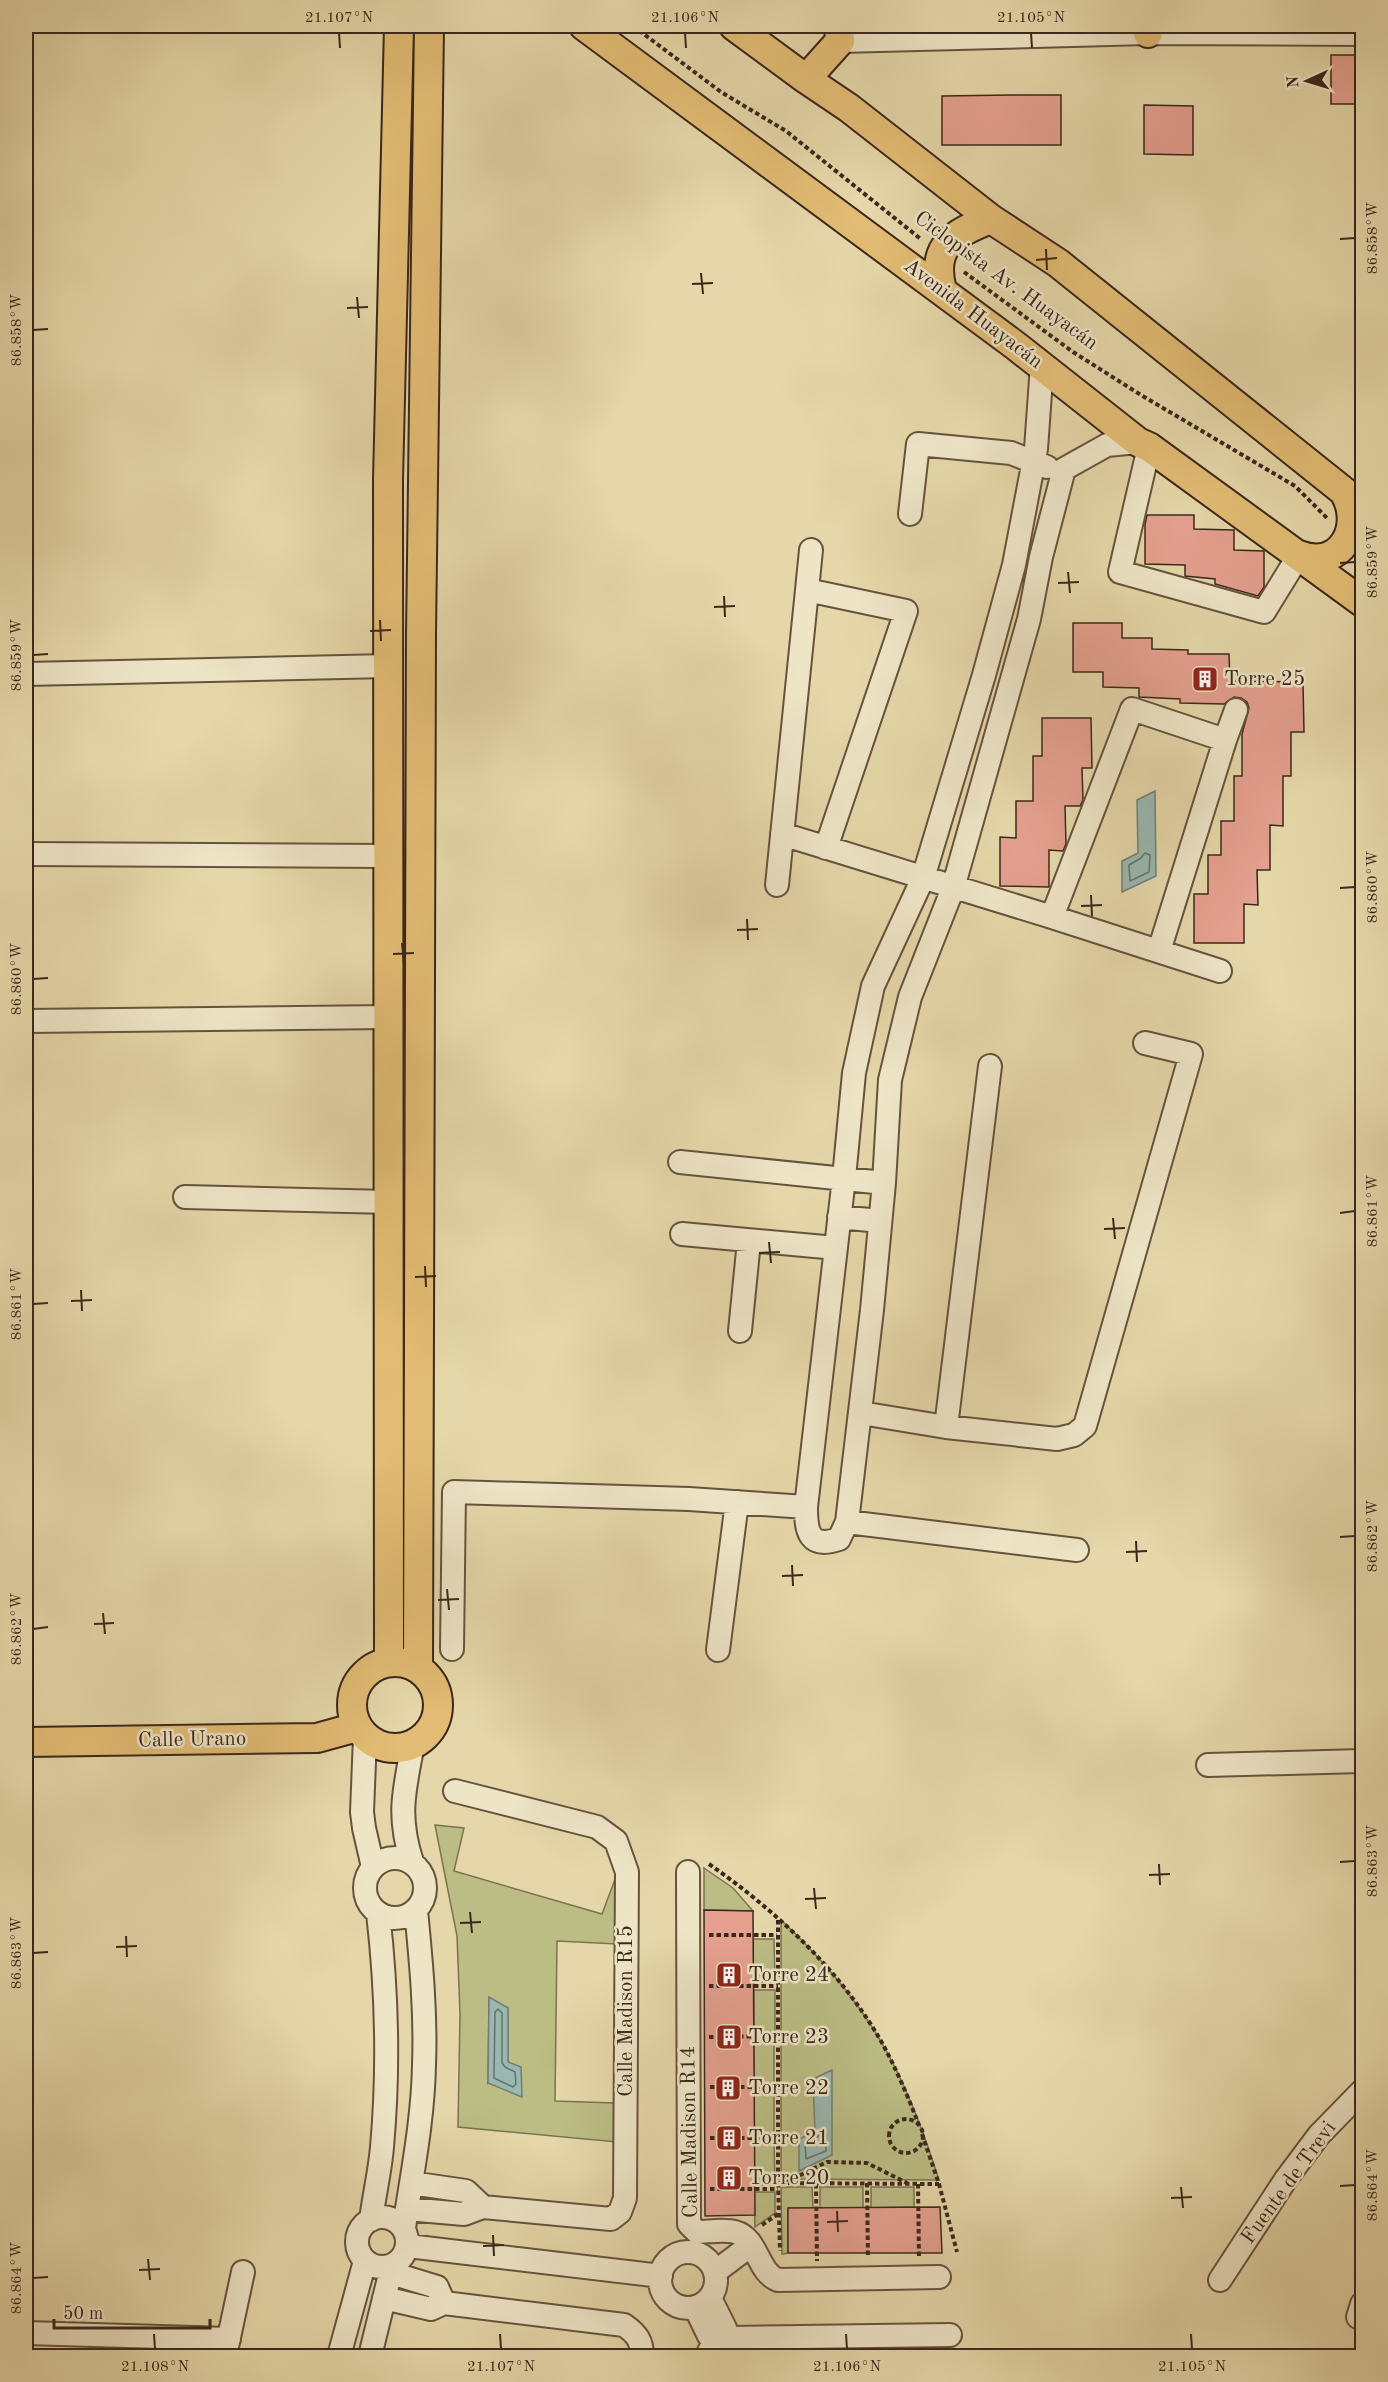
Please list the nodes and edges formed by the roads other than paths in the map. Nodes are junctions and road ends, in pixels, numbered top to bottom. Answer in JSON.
{"nodes":[{"id":1,"x":399,"y":26,"type":"edge"},
{"id":2,"x":429,"y":26,"type":"edge"},
{"id":3,"x":584,"y":26,"type":"edge"},
{"id":4,"x":734,"y":26,"type":"edge"},
{"id":5,"x":1148,"y":29,"type":"edge"},
{"id":6,"x":840,"y":33,"type":"edge"},
{"id":7,"x":1362,"y":34,"type":"edge"},
{"id":8,"x":806,"y":79,"type":"junction"},
{"id":9,"x":991,"y":219,"type":"junction"},
{"id":10,"x":942,"y":290,"type":"junction"},
{"id":11,"x":1042,"y":365,"type":"junction"},
{"id":12,"x":1144,"y":445,"type":"junction"},
{"id":13,"x":1034,"y":461,"type":"junction"},
{"id":14,"x":1064,"y":469,"type":"junction"},
{"id":15,"x":1353,"y":499,"type":"edge"},
{"id":16,"x":910,"y":514,"type":"dead end"},
{"id":17,"x":811,"y":550,"type":"dead end"},
{"id":18,"x":1299,"y":555,"type":"junction"},
{"id":19,"x":807,"y":590,"type":"junction"},
{"id":20,"x":1362,"y":602,"type":"edge"},
{"id":21,"x":1002,"y":610,"type":"junction"},
{"id":22,"x":1029,"y":619,"type":"junction"},
{"id":23,"x":388,"y":666,"type":"junction"},
{"id":24,"x":26,"y":674,"type":"edge"},
{"id":25,"x":1236,"y":710,"type":"dead end"},
{"id":26,"x":1225,"y":740,"type":"junction"},
{"id":27,"x":388,"y":782,"type":"junction"},
{"id":28,"x":420,"y":782,"type":"junction"},
{"id":29,"x":783,"y":834,"type":"junction"},
{"id":30,"x":826,"y":848,"type":"junction"},
{"id":31,"x":26,"y":854,"type":"edge"},
{"id":32,"x":388,"y":856,"type":"junction"},
{"id":33,"x":922,"y":878,"type":"junction"},
{"id":34,"x":777,"y":885,"type":"dead end"},
{"id":35,"x":953,"y":888,"type":"junction"},
{"id":36,"x":1052,"y":917,"type":"junction"},
{"id":37,"x":1159,"y":951,"type":"junction"},
{"id":38,"x":1220,"y":971,"type":"dead end"},
{"id":39,"x":388,"y":1017,"type":"junction"},
{"id":40,"x":26,"y":1021,"type":"edge"},
{"id":41,"x":1145,"y":1043,"type":"dead end"},
{"id":42,"x":990,"y":1066,"type":"dead end"},
{"id":43,"x":680,"y":1162,"type":"dead end"},
{"id":44,"x":844,"y":1178,"type":"junction"},
{"id":45,"x":884,"y":1183,"type":"junction"},
{"id":46,"x":185,"y":1197,"type":"dead end"},
{"id":47,"x":389,"y":1202,"type":"junction"},
{"id":48,"x":839,"y":1217,"type":"junction"},
{"id":49,"x":880,"y":1221,"type":"junction"},
{"id":50,"x":682,"y":1234,"type":"dead end"},
{"id":51,"x":749,"y":1240,"type":"junction"},
{"id":52,"x":836,"y":1248,"type":"junction"},
{"id":53,"x":740,"y":1331,"type":"dead end"},
{"id":54,"x":861,"y":1413,"type":"junction"},
{"id":55,"x":946,"y":1427,"type":"junction"},
{"id":56,"x":737,"y":1502,"type":"junction"},
{"id":57,"x":806,"y":1507,"type":"junction"},
{"id":58,"x":847,"y":1522,"type":"junction"},
{"id":59,"x":1077,"y":1550,"type":"dead end"},
{"id":60,"x":452,"y":1649,"type":"dead end"},
{"id":61,"x":718,"y":1650,"type":"dead end"},
{"id":62,"x":388,"y":1661,"type":"junction"},
{"id":63,"x":418,"y":1668,"type":"junction"},
{"id":64,"x":361,"y":1732,"type":"junction"},
{"id":65,"x":26,"y":1742,"type":"edge"},
{"id":66,"x":413,"y":1744,"type":"junction"},
{"id":67,"x":1362,"y":1761,"type":"edge"},
{"id":68,"x":1208,"y":1765,"type":"dead end"},
{"id":69,"x":455,"y":1791,"type":"dead end"},
{"id":70,"x":412,"y":1862,"type":"junction"},
{"id":71,"x":373,"y":1867,"type":"junction"},
{"id":72,"x":696,"y":1867,"type":"road end"},
{"id":73,"x":416,"y":1910,"type":"junction"},
{"id":74,"x":378,"y":1913,"type":"junction"},
{"id":75,"x":1362,"y":2091,"type":"edge"},
{"id":76,"x":384,"y":2116,"type":"junction"},
{"id":77,"x":419,"y":2121,"type":"junction"},
{"id":78,"x":411,"y":2182,"type":"junction"},
{"id":79,"x":483,"y":2207,"type":"junction"},
{"id":80,"x":371,"y":2220,"type":"junction"},
{"id":81,"x":406,"y":2228,"type":"junction"},
{"id":82,"x":743,"y":2238,"type":"junction"},
{"id":83,"x":365,"y":2261,"type":"junction"},
{"id":84,"x":710,"y":2264,"type":"junction"},
{"id":85,"x":392,"y":2269,"type":"junction"},
{"id":86,"x":243,"y":2272,"type":"dead end"},
{"id":87,"x":661,"y":2276,"type":"junction"},
{"id":88,"x":929,"y":2277,"type":"road end"},
{"id":89,"x":1220,"y":2280,"type":"dead end"},
{"id":90,"x":384,"y":2298,"type":"junction"},
{"id":91,"x":444,"y":2302,"type":"junction"},
{"id":92,"x":703,"y":2303,"type":"junction"},
{"id":93,"x":26,"y":2333,"type":"edge"},
{"id":94,"x":950,"y":2335,"type":"dead end"},
{"id":95,"x":227,"y":2348,"type":"edge"},
{"id":96,"x":714,"y":2348,"type":"edge"},
{"id":97,"x":339,"y":2356,"type":"edge"},
{"id":98,"x":370,"y":2356,"type":"edge"},
{"id":99,"x":642,"y":2356,"type":"edge"}],
"edges":[{"from":1,"to":23,"type":"main road"},
{"from":2,"to":28,"type":"main road"},
{"from":3,"to":10,"type":"main road","name":"Avenida Huayacán"},
{"from":4,"to":8,"type":"main road"},
{"from":5,"to":6,"type":"street"},
{"from":5,"to":7,"type":"street"},
{"from":6,"to":8,"type":"main road"},
{"from":8,"to":9,"type":"main road"},
{"from":9,"to":10,"type":"main road"},
{"from":9,"to":15,"type":"main road"},
{"from":10,"to":11,"type":"main road","name":"Avenida Huayacán"},
{"from":11,"to":12,"type":"main road","name":"Avenida Huayacán"},
{"from":11,"to":13,"type":"street"},
{"from":12,"to":14,"type":"street"},
{"from":12,"to":18,"type":"main road","name":"Avenida Huayacán"},
{"from":12,"to":18,"type":"street"},
{"from":13,"to":14,"type":"street"},
{"from":13,"to":16,"type":"street"},
{"from":13,"to":21,"type":"street"},
{"from":14,"to":22,"type":"street"},
{"from":15,"to":18,"type":"main road"},
{"from":17,"to":19,"type":"street"},
{"from":18,"to":20,"type":"main road","name":"Avenida Huayacán"},
{"from":19,"to":29,"type":"street"},
{"from":19,"to":30,"type":"street"},
{"from":21,"to":22,"type":"street"},
{"from":21,"to":33,"type":"street"},
{"from":22,"to":35,"type":"street"},
{"from":23,"to":24,"type":"street"},
{"from":23,"to":27,"type":"main road"},
{"from":25,"to":26,"type":"street"},
{"from":26,"to":36,"type":"street"},
{"from":26,"to":37,"type":"street"},
{"from":27,"to":28,"type":"main road"},
{"from":27,"to":32,"type":"main road"},
{"from":28,"to":63,"type":"main road"},
{"from":29,"to":30,"type":"street"},
{"from":29,"to":34,"type":"street"},
{"from":30,"to":33,"type":"street"},
{"from":31,"to":32,"type":"street"},
{"from":32,"to":39,"type":"main road"},
{"from":33,"to":35,"type":"street"},
{"from":33,"to":44,"type":"street"},
{"from":35,"to":36,"type":"street"},
{"from":35,"to":45,"type":"street"},
{"from":36,"to":37,"type":"street"},
{"from":37,"to":38,"type":"street"},
{"from":39,"to":40,"type":"street"},
{"from":39,"to":47,"type":"main road"},
{"from":41,"to":55,"type":"street"},
{"from":42,"to":55,"type":"street"},
{"from":43,"to":44,"type":"street"},
{"from":44,"to":45,"type":"street"},
{"from":44,"to":48,"type":"street"},
{"from":45,"to":49,"type":"street"},
{"from":46,"to":47,"type":"street"},
{"from":47,"to":62,"type":"main road"},
{"from":48,"to":49,"type":"street"},
{"from":48,"to":52,"type":"street"},
{"from":49,"to":54,"type":"street"},
{"from":50,"to":51,"type":"street"},
{"from":51,"to":52,"type":"street"},
{"from":51,"to":53,"type":"street"},
{"from":52,"to":57,"type":"street"},
{"from":54,"to":55,"type":"street"},
{"from":54,"to":58,"type":"street"},
{"from":56,"to":57,"type":"street"},
{"from":56,"to":60,"type":"street"},
{"from":56,"to":61,"type":"street"},
{"from":57,"to":58,"type":"street"},
{"from":58,"to":59,"type":"street"},
{"from":62,"to":63,"type":"main road"},
{"from":62,"to":64,"type":"main road"},
{"from":63,"to":66,"type":"main road"},
{"from":64,"to":65,"type":"main road","name":"Calle Urano"},
{"from":64,"to":66,"type":"main road"},
{"from":64,"to":71,"type":"street"},
{"from":66,"to":70,"type":"street"},
{"from":67,"to":68,"type":"street"},
{"from":69,"to":79,"type":"street","name":"Calle Madison R15"},
{"from":70,"to":71,"type":"street"},
{"from":70,"to":73,"type":"street"},
{"from":71,"to":74,"type":"street"},
{"from":72,"to":82,"type":"street","name":"Calle Madison R14"},
{"from":73,"to":74,"type":"street"},
{"from":73,"to":77,"type":"street"},
{"from":74,"to":76,"type":"street"},
{"from":75,"to":89,"type":"street","name":"Fuente de Trevi"},
{"from":76,"to":77,"type":"street"},
{"from":76,"to":80,"type":"street"},
{"from":77,"to":78,"type":"street"},
{"from":78,"to":79,"type":"street"},
{"from":78,"to":81,"type":"street"},
{"from":79,"to":81,"type":"street"},
{"from":80,"to":81,"type":"street"},
{"from":80,"to":83,"type":"street"},
{"from":81,"to":85,"type":"street"},
{"from":81,"to":87,"type":"street"},
{"from":82,"to":84,"type":"street"},
{"from":82,"to":88,"type":"street"},
{"from":83,"to":85,"type":"street"},
{"from":83,"to":97,"type":"street"},
{"from":84,"to":87,"type":"street"},
{"from":84,"to":92,"type":"street"},
{"from":85,"to":90,"type":"street"},
{"from":85,"to":91,"type":"street"},
{"from":86,"to":95,"type":"street"},
{"from":87,"to":92,"type":"street"},
{"from":90,"to":91,"type":"street"},
{"from":90,"to":98,"type":"street"},
{"from":91,"to":99,"type":"street"},
{"from":92,"to":96,"type":"street"},
{"from":93,"to":95,"type":"street"},
{"from":94,"to":96,"type":"street"}]}
